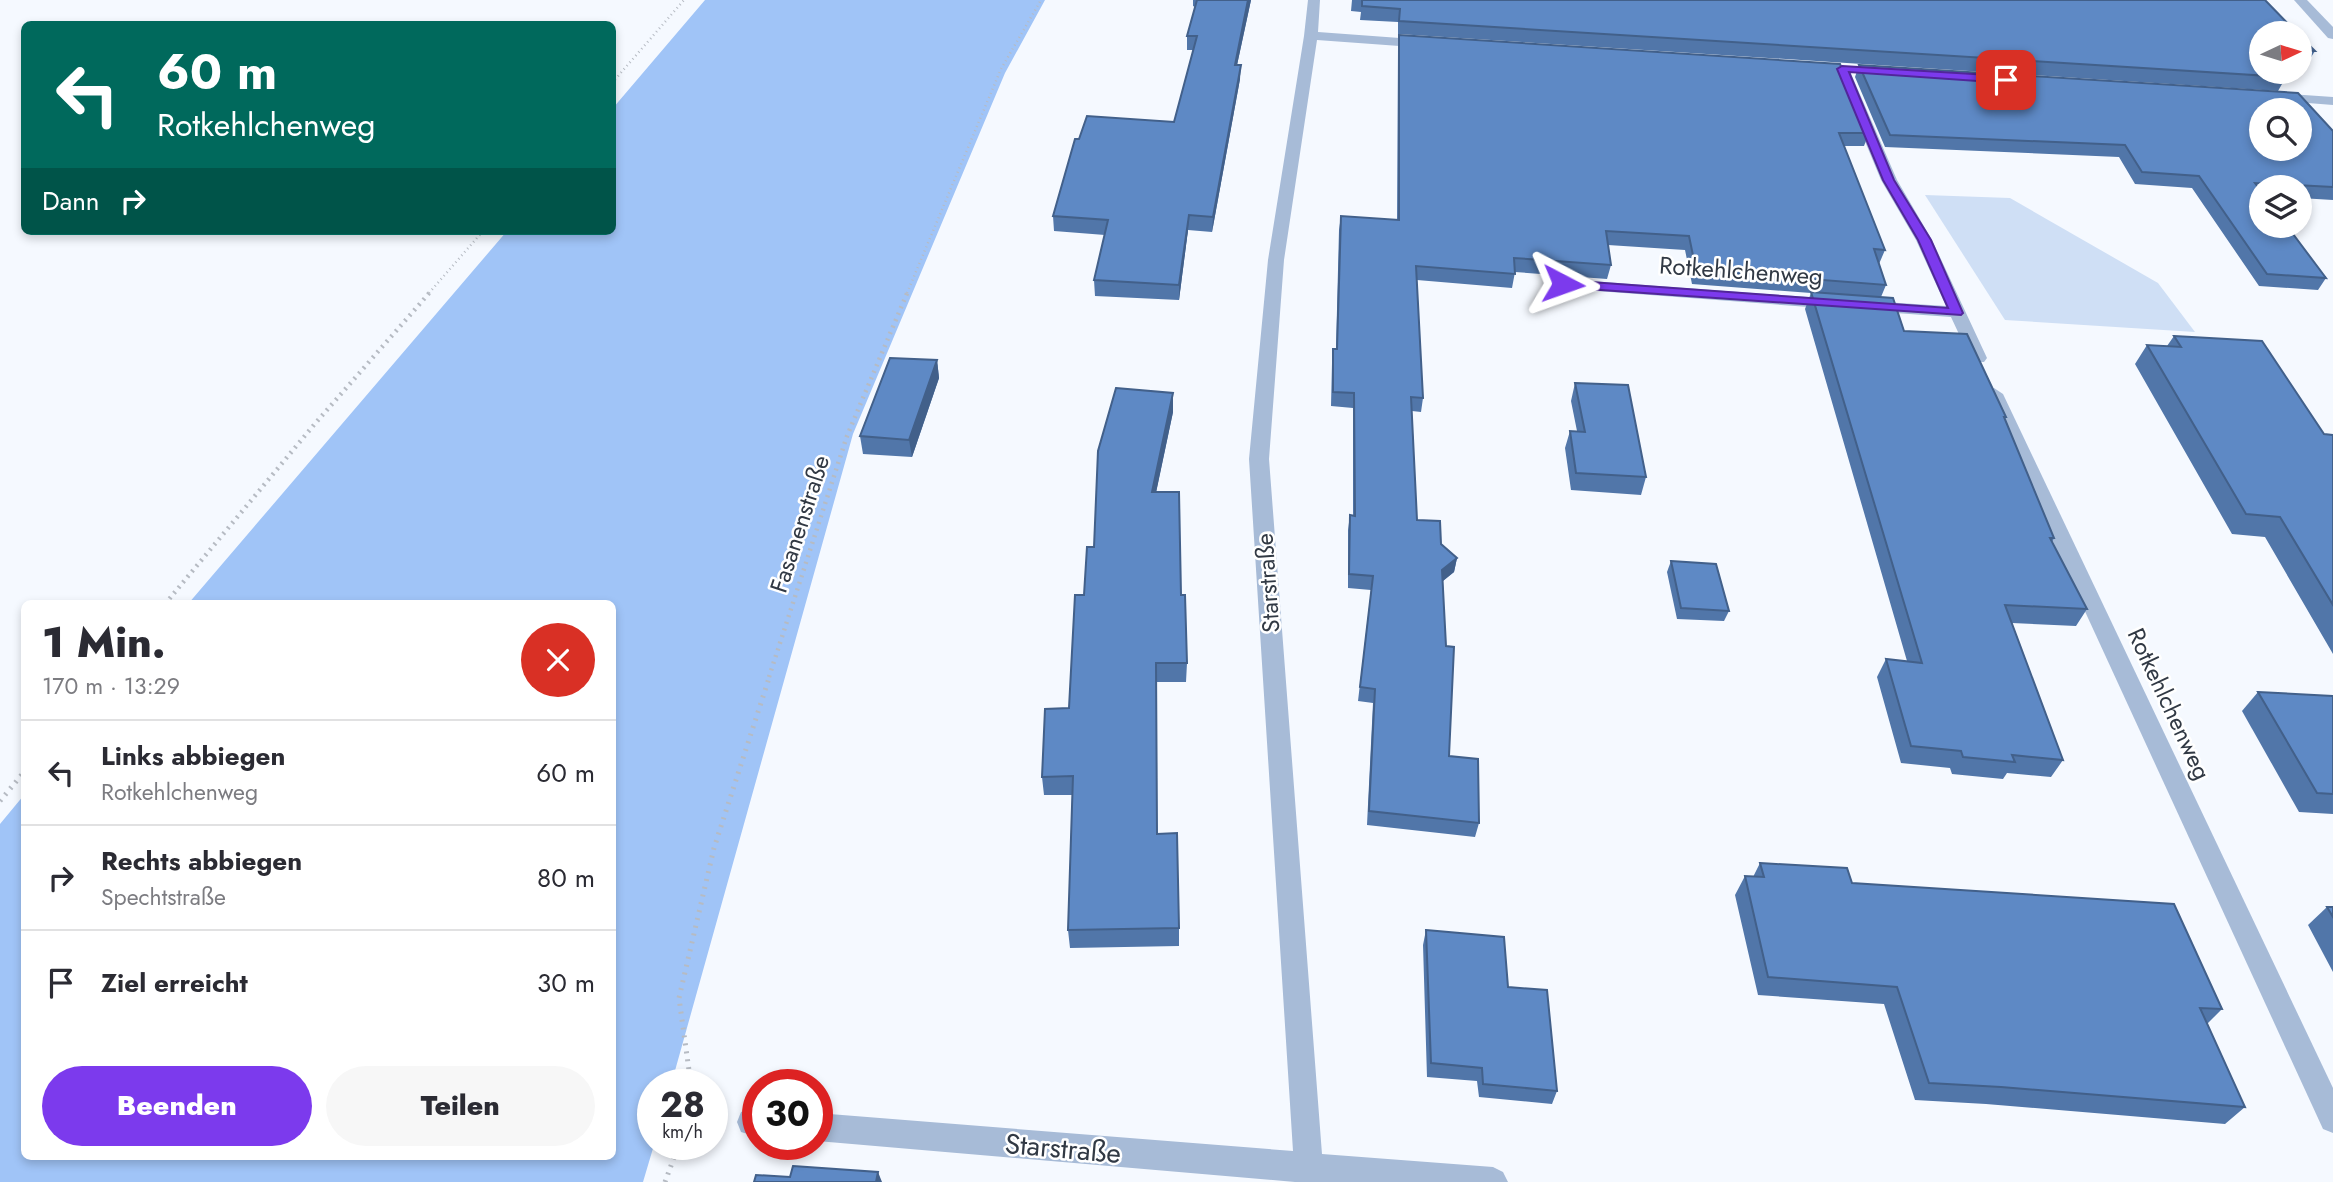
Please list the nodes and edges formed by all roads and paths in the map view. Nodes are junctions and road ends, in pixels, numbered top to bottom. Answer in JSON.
{"nodes":[{"id":1,"x":684,"y":0,"type":"edge"},
{"id":2,"x":1041,"y":0,"type":"edge"},
{"id":3,"x":1314,"y":0,"type":"edge"},
{"id":4,"x":2300,"y":0,"type":"edge"},
{"id":5,"x":2333,"y":35,"type":"edge"},
{"id":6,"x":1311,"y":36,"type":"junction"},
{"id":7,"x":1447,"y":45,"type":"edge"},
{"id":8,"x":1842,"y":69,"type":"edge"},
{"id":9,"x":616,"y":78,"type":"edge"},
{"id":10,"x":2265,"y":97,"type":"edge"},
{"id":11,"x":2333,"y":101,"type":"edge"},
{"id":12,"x":480,"y":235,"type":"edge"},
{"id":13,"x":1563,"y":284,"type":"dead end"},
{"id":14,"x":1956,"y":313,"type":"junction"},
{"id":15,"x":168,"y":600,"type":"edge"},
{"id":16,"x":21,"y":776,"type":"edge"},
{"id":17,"x":0,"y":801,"type":"edge"},
{"id":18,"x":689,"y":1069,"type":"edge"},
{"id":19,"x":2333,"y":1119,"type":"edge"},
{"id":20,"x":833,"y":1130,"type":"edge"},
{"id":21,"x":673,"y":1160,"type":"edge"},
{"id":22,"x":1310,"y":1175,"type":"edge"},
{"id":23,"x":665,"y":1182,"type":"edge"},
{"id":24,"x":1493,"y":1182,"type":"edge"}],
"edges":[{"from":1,"to":9,"type":"path"},
{"from":2,"to":18,"type":"path","name":"Fasanenstraße"},
{"from":3,"to":6,"type":"street","name":"Starstraße"},
{"from":4,"to":5,"type":"street"},
{"from":6,"to":7,"type":"street"},
{"from":6,"to":22,"type":"street","name":"Starstraße"},
{"from":8,"to":14,"type":"street","name":"Rotkehlchenweg"},
{"from":10,"to":11,"type":"street"},
{"from":12,"to":15,"type":"path"},
{"from":13,"to":14,"type":"street","name":"Rotkehlchenweg"},
{"from":14,"to":19,"type":"street","name":"Rotkehlchenweg"},
{"from":16,"to":17,"type":"path"},
{"from":20,"to":22,"type":"street","name":"Starstraße"},
{"from":21,"to":23,"type":"path"},
{"from":22,"to":24,"type":"street"}]}
